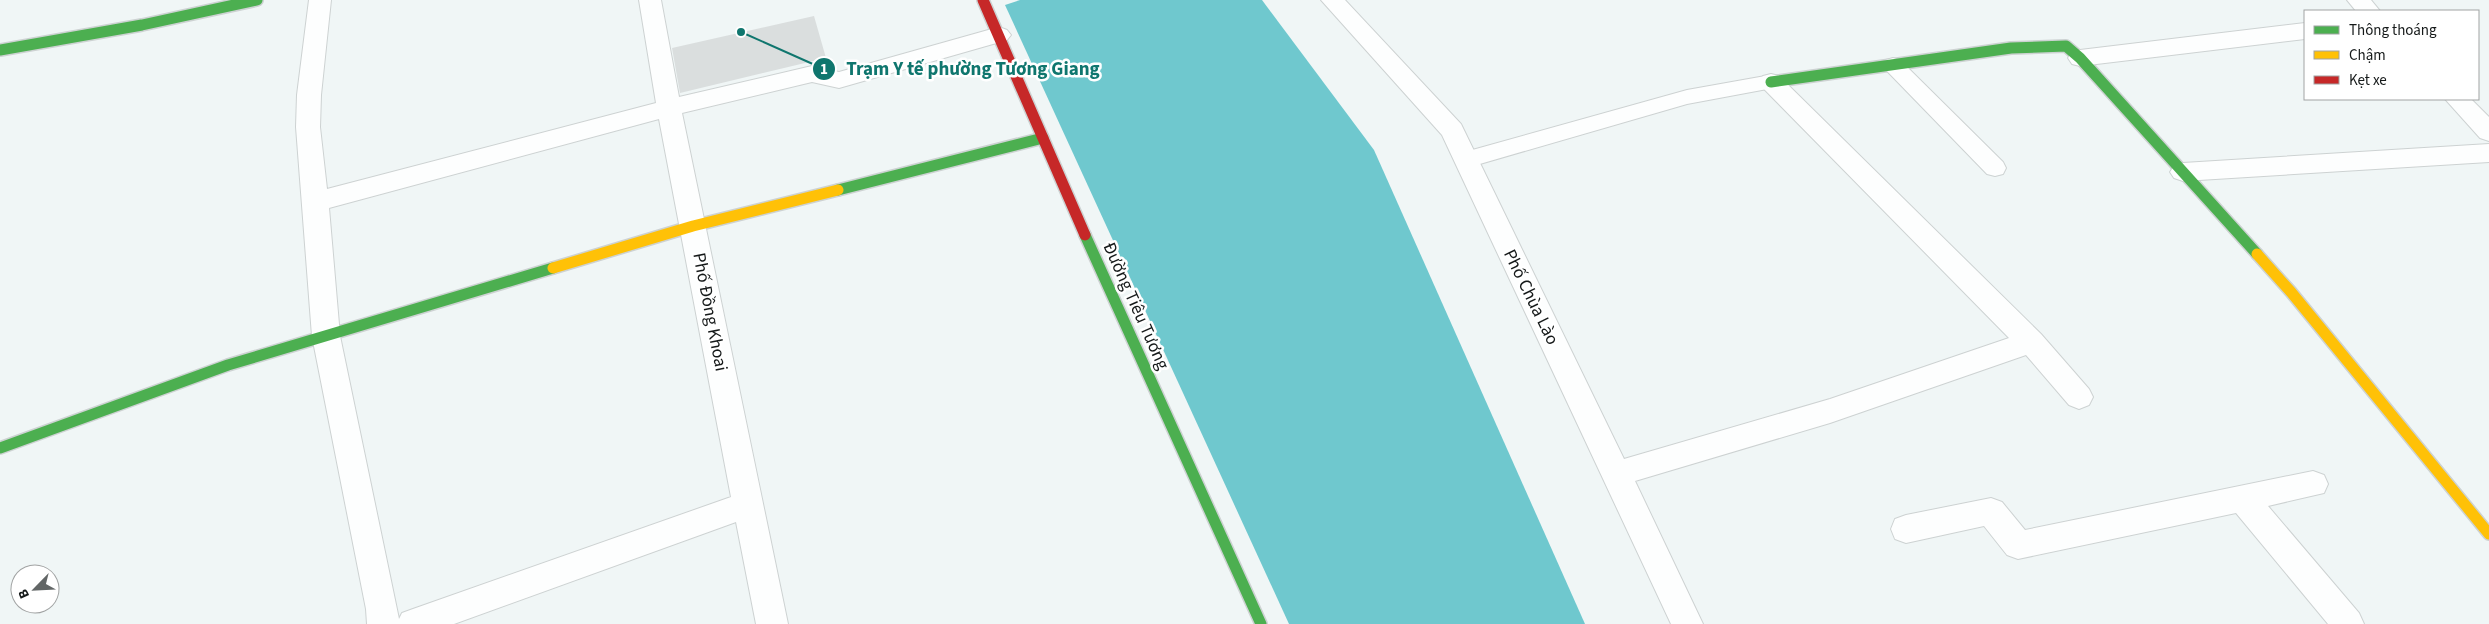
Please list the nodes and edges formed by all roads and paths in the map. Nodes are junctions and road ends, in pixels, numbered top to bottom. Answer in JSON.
{"nodes":[{"id":1,"x":257,"y":0,"type":"edge"},
{"id":2,"x":320,"y":0,"type":"edge"},
{"id":3,"x":650,"y":0,"type":"edge"},
{"id":4,"x":983,"y":0,"type":"edge"},
{"id":5,"x":1332,"y":0,"type":"edge"},
{"id":6,"x":2358,"y":0,"type":"edge"},
{"id":7,"x":2368,"y":10,"type":"edge"},
{"id":8,"x":2304,"y":31,"type":"edge"},
{"id":9,"x":999,"y":35,"type":"junction"},
{"id":10,"x":0,"y":50,"type":"edge"},
{"id":11,"x":2080,"y":58,"type":"junction"},
{"id":12,"x":1893,"y":65,"type":"junction"},
{"id":13,"x":1772,"y":82,"type":"junction"},
{"id":14,"x":2458,"y":100,"type":"edge"},
{"id":15,"x":669,"y":108,"type":"junction"},
{"id":16,"x":2489,"y":132,"type":"edge"},
{"id":17,"x":1043,"y":138,"type":"junction"},
{"id":18,"x":2489,"y":153,"type":"edge"},
{"id":19,"x":1466,"y":160,"type":"junction"},
{"id":20,"x":1995,"y":168,"type":"dead end"},
{"id":21,"x":2183,"y":172,"type":"junction"},
{"id":22,"x":316,"y":202,"type":"junction"},
{"id":23,"x":693,"y":226,"type":"junction"},
{"id":24,"x":326,"y":336,"type":"junction"},
{"id":25,"x":2031,"y":342,"type":"junction"},
{"id":26,"x":2079,"y":397,"type":"dead end"},
{"id":27,"x":0,"y":448,"type":"edge"},
{"id":28,"x":1616,"y":474,"type":"junction"},
{"id":29,"x":2313,"y":484,"type":"dead end"},
{"id":30,"x":2242,"y":498,"type":"junction"},
{"id":31,"x":748,"y":504,"type":"junction"},
{"id":32,"x":1906,"y":529,"type":"dead end"},
{"id":33,"x":2489,"y":534,"type":"edge"},
{"id":34,"x":383,"y":624,"type":"edge"},
{"id":35,"x":413,"y":624,"type":"edge"},
{"id":36,"x":772,"y":624,"type":"edge"},
{"id":37,"x":1261,"y":624,"type":"edge"},
{"id":38,"x":1687,"y":624,"type":"edge"},
{"id":39,"x":2348,"y":624,"type":"edge"}],
"edges":[{"from":1,"to":10,"type":"street"},
{"from":2,"to":22,"type":"street"},
{"from":3,"to":15,"type":"street","name":"Phố Đồng Khoai"},
{"from":4,"to":9,"type":"street","name":"Đường Tiêu Tương"},
{"from":5,"to":19,"type":"street","name":"Phố Chùa Lào"},
{"from":6,"to":7,"type":"street"},
{"from":8,"to":11,"type":"street"},
{"from":9,"to":15,"type":"street"},
{"from":9,"to":17,"type":"street","name":"Đường Tiêu Tương"},
{"from":11,"to":12,"type":"street"},
{"from":11,"to":21,"type":"street"},
{"from":12,"to":13,"type":"street"},
{"from":12,"to":20,"type":"lane"},
{"from":13,"to":19,"type":"lane"},
{"from":13,"to":25,"type":"street"},
{"from":14,"to":16,"type":"street"},
{"from":15,"to":22,"type":"street"},
{"from":15,"to":23,"type":"street","name":"Phố Đồng Khoai"},
{"from":17,"to":23,"type":"street"},
{"from":17,"to":37,"type":"street","name":"Đường Tiêu Tương"},
{"from":18,"to":21,"type":"street"},
{"from":19,"to":28,"type":"street","name":"Phố Chùa Lào"},
{"from":21,"to":33,"type":"street"},
{"from":22,"to":24,"type":"street"},
{"from":23,"to":24,"type":"street"},
{"from":23,"to":31,"type":"street","name":"Phố Đồng Khoai"},
{"from":24,"to":27,"type":"street"},
{"from":24,"to":34,"type":"street"},
{"from":25,"to":26,"type":"street"},
{"from":25,"to":28,"type":"street"},
{"from":28,"to":38,"type":"street","name":"Phố Chùa Lào"},
{"from":29,"to":30,"type":"street"},
{"from":30,"to":32,"type":"street"},
{"from":30,"to":39,"type":"street"},
{"from":31,"to":35,"type":"street"},
{"from":31,"to":36,"type":"street","name":"Phố Đồng Khoai"}]}
